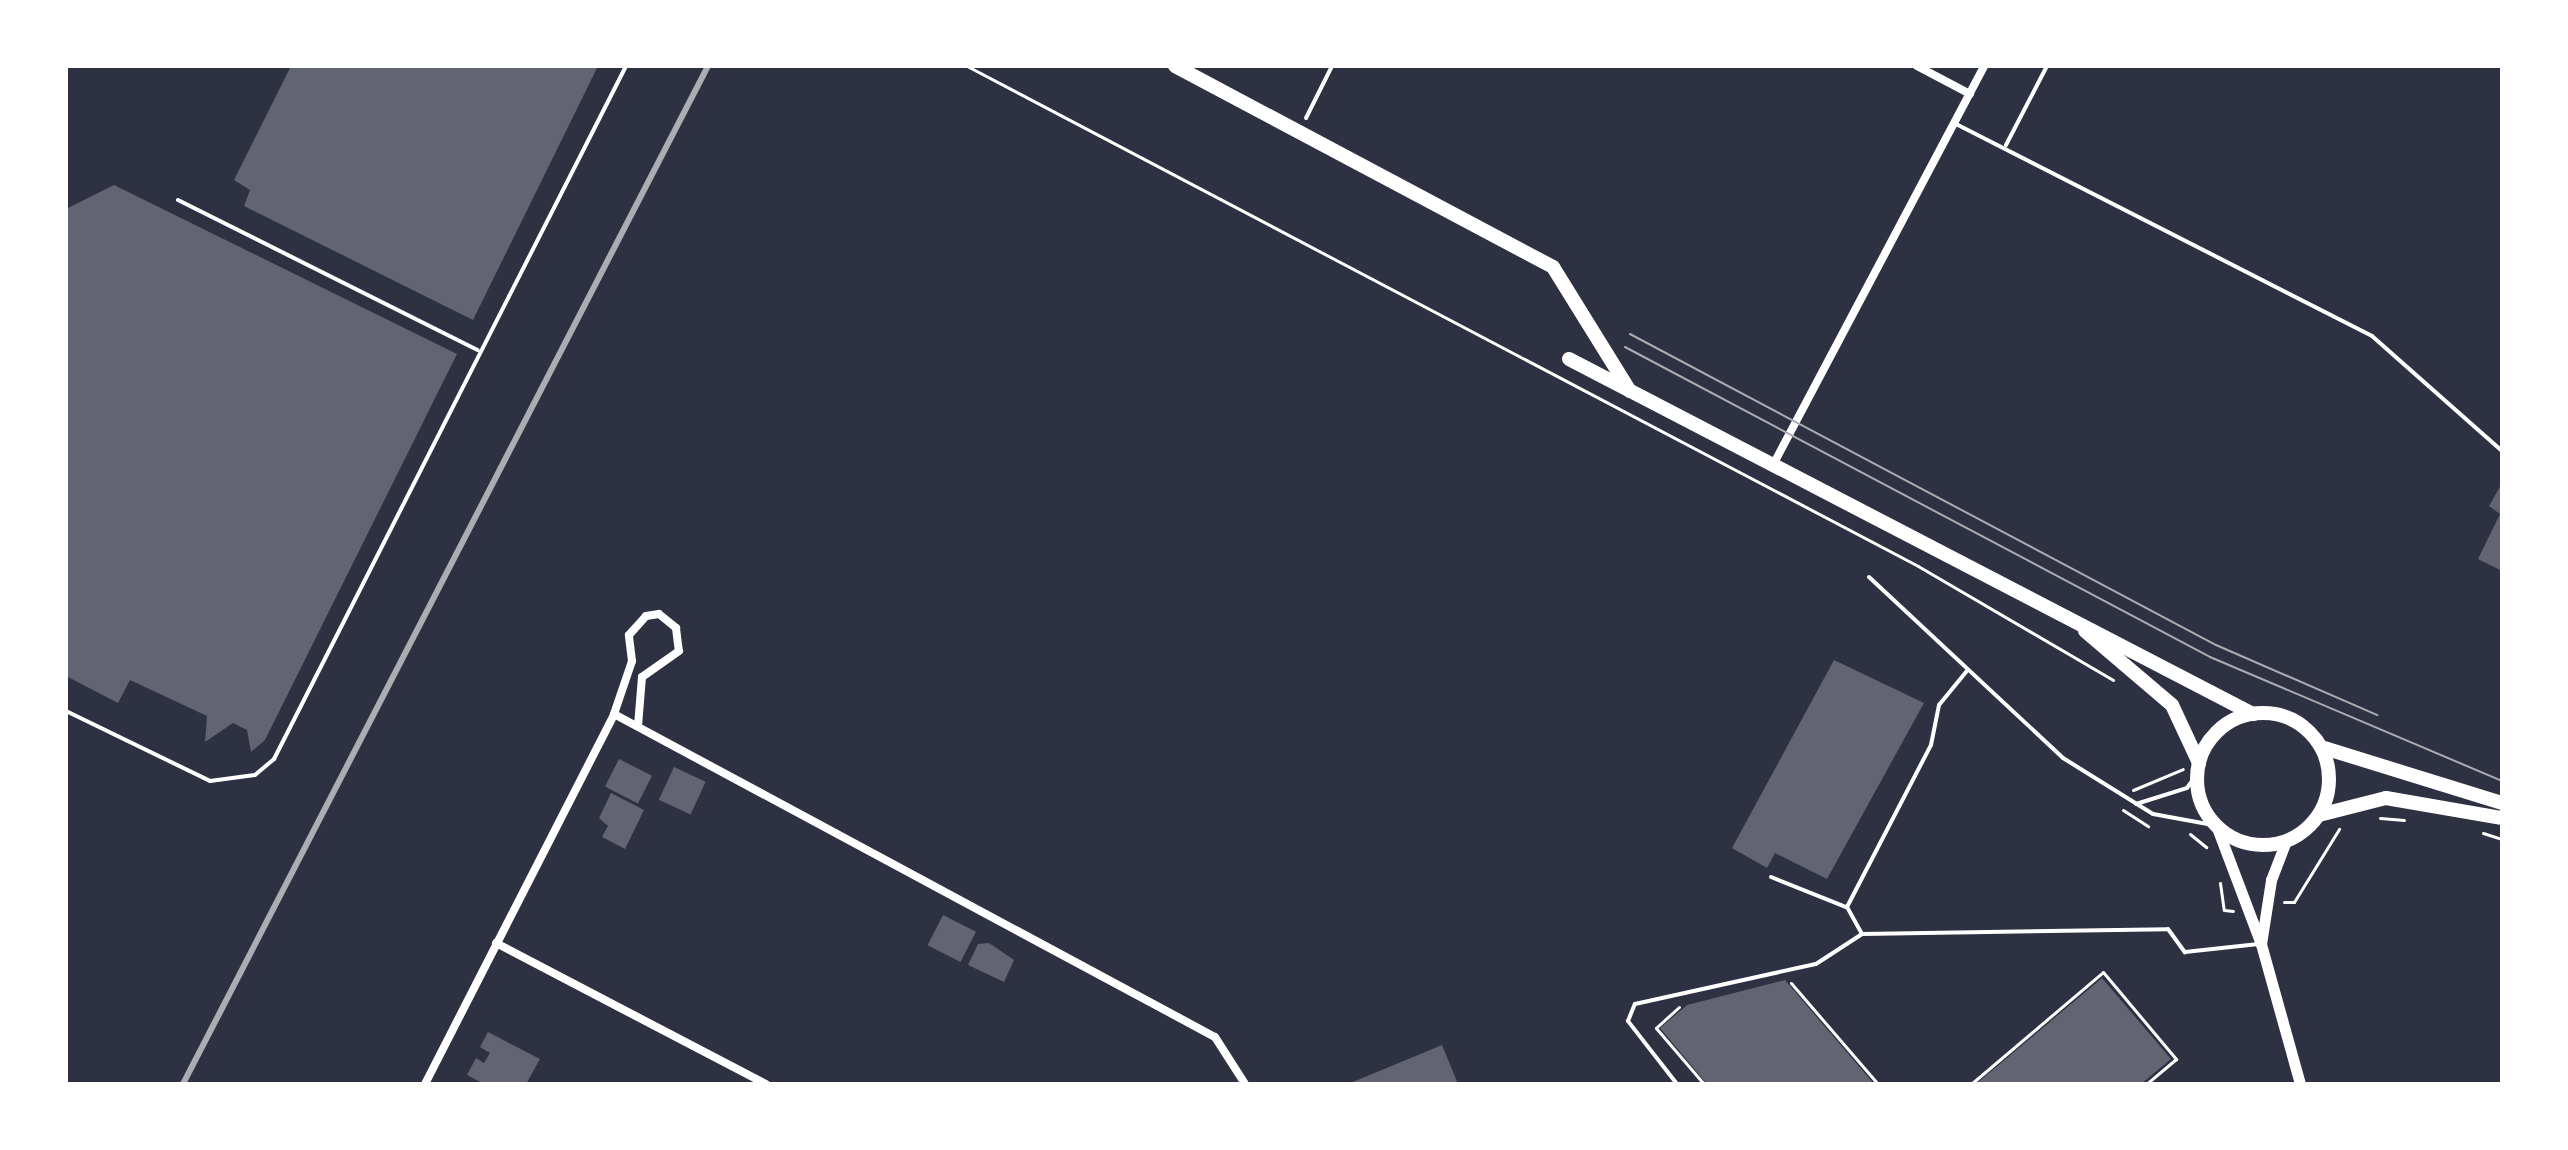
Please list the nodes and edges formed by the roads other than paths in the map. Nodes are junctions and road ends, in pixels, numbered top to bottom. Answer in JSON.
{"nodes":[{"id":1,"x":626,"y":66,"type":"edge"},
{"id":2,"x":1175,"y":66,"type":"edge"},
{"id":3,"x":1332,"y":66,"type":"edge"},
{"id":4,"x":1917,"y":66,"type":"edge"},
{"id":5,"x":1984,"y":66,"type":"edge"},
{"id":6,"x":2047,"y":66,"type":"edge"},
{"id":7,"x":1970,"y":94,"type":"junction"},
{"id":8,"x":1306,"y":118,"type":"dead end"},
{"id":9,"x":1956,"y":124,"type":"junction"},
{"id":10,"x":2005,"y":146,"type":"junction"},
{"id":11,"x":178,"y":200,"type":"dead end"},
{"id":12,"x":478,"y":350,"type":"junction"},
{"id":13,"x":1569,"y":359,"type":"dead end"},
{"id":14,"x":1630,"y":392,"type":"junction"},
{"id":15,"x":2502,"y":451,"type":"edge"},
{"id":16,"x":1773,"y":465,"type":"junction"},
{"id":17,"x":1869,"y":577,"type":"dead end"},
{"id":18,"x":2079,"y":625,"type":"junction"},
{"id":19,"x":1966,"y":672,"type":"junction"},
{"id":20,"x":66,"y":711,"type":"edge"},
{"id":21,"x":614,"y":714,"type":"junction"},
{"id":22,"x":2253,"y":714,"type":"junction"},
{"id":23,"x":638,"y":726,"type":"junction"},
{"id":24,"x":2321,"y":747,"type":"junction"},
{"id":25,"x":2194,"y":766,"type":"junction"},
{"id":26,"x":2502,"y":803,"type":"edge"},
{"id":27,"x":2133,"y":804,"type":"junction"},
{"id":28,"x":2319,"y":815,"type":"junction"},
{"id":29,"x":2502,"y":818,"type":"edge"},
{"id":30,"x":2216,"y":825,"type":"junction"},
{"id":31,"x":2286,"y":841,"type":"junction"},
{"id":32,"x":1771,"y":877,"type":"dead end"},
{"id":33,"x":1847,"y":907,"type":"junction"},
{"id":34,"x":1862,"y":934,"type":"junction"},
{"id":35,"x":496,"y":943,"type":"junction"},
{"id":36,"x":2261,"y":944,"type":"junction"},
{"id":37,"x":425,"y":1084,"type":"edge"},
{"id":38,"x":766,"y":1084,"type":"edge"},
{"id":39,"x":1245,"y":1084,"type":"edge"},
{"id":40,"x":1677,"y":1084,"type":"edge"},
{"id":41,"x":2300,"y":1084,"type":"edge"}],
"edges":[{"from":1,"to":12,"type":"lane"},
{"from":2,"to":14,"type":"main road"},
{"from":3,"to":8,"type":"lane"},
{"from":4,"to":7,"type":"street"},
{"from":5,"to":7,"type":"street"},
{"from":6,"to":10,"type":"lane"},
{"from":7,"to":9,"type":"street"},
{"from":9,"to":10,"type":"lane"},
{"from":9,"to":16,"type":"street"},
{"from":10,"to":15,"type":"lane"},
{"from":11,"to":12,"type":"lane"},
{"from":12,"to":20,"type":"lane"},
{"from":13,"to":14,"type":"main road"},
{"from":14,"to":16,"type":"main road"},
{"from":16,"to":18,"type":"main road"},
{"from":17,"to":19,"type":"lane"},
{"from":18,"to":22,"type":"main road"},
{"from":18,"to":25,"type":"main road"},
{"from":19,"to":27,"type":"lane"},
{"from":19,"to":33,"type":"lane"},
{"from":21,"to":23,"type":"street"},
{"from":21,"to":23,"type":"street"},
{"from":21,"to":35,"type":"street"},
{"from":22,"to":24,"type":"main road"},
{"from":22,"to":25,"type":"main road"},
{"from":23,"to":39,"type":"street"},
{"from":24,"to":26,"type":"main road"},
{"from":24,"to":28,"type":"main road"},
{"from":25,"to":27,"type":"lane"},
{"from":25,"to":30,"type":"main road"},
{"from":27,"to":30,"type":"lane"},
{"from":28,"to":29,"type":"main road"},
{"from":28,"to":31,"type":"main road"},
{"from":30,"to":31,"type":"main road"},
{"from":30,"to":36,"type":"street"},
{"from":31,"to":36,"type":"street"},
{"from":32,"to":33,"type":"lane"},
{"from":33,"to":34,"type":"lane"},
{"from":34,"to":36,"type":"lane"},
{"from":34,"to":40,"type":"lane"},
{"from":35,"to":37,"type":"street"},
{"from":35,"to":38,"type":"street"},
{"from":36,"to":41,"type":"street"}]}
